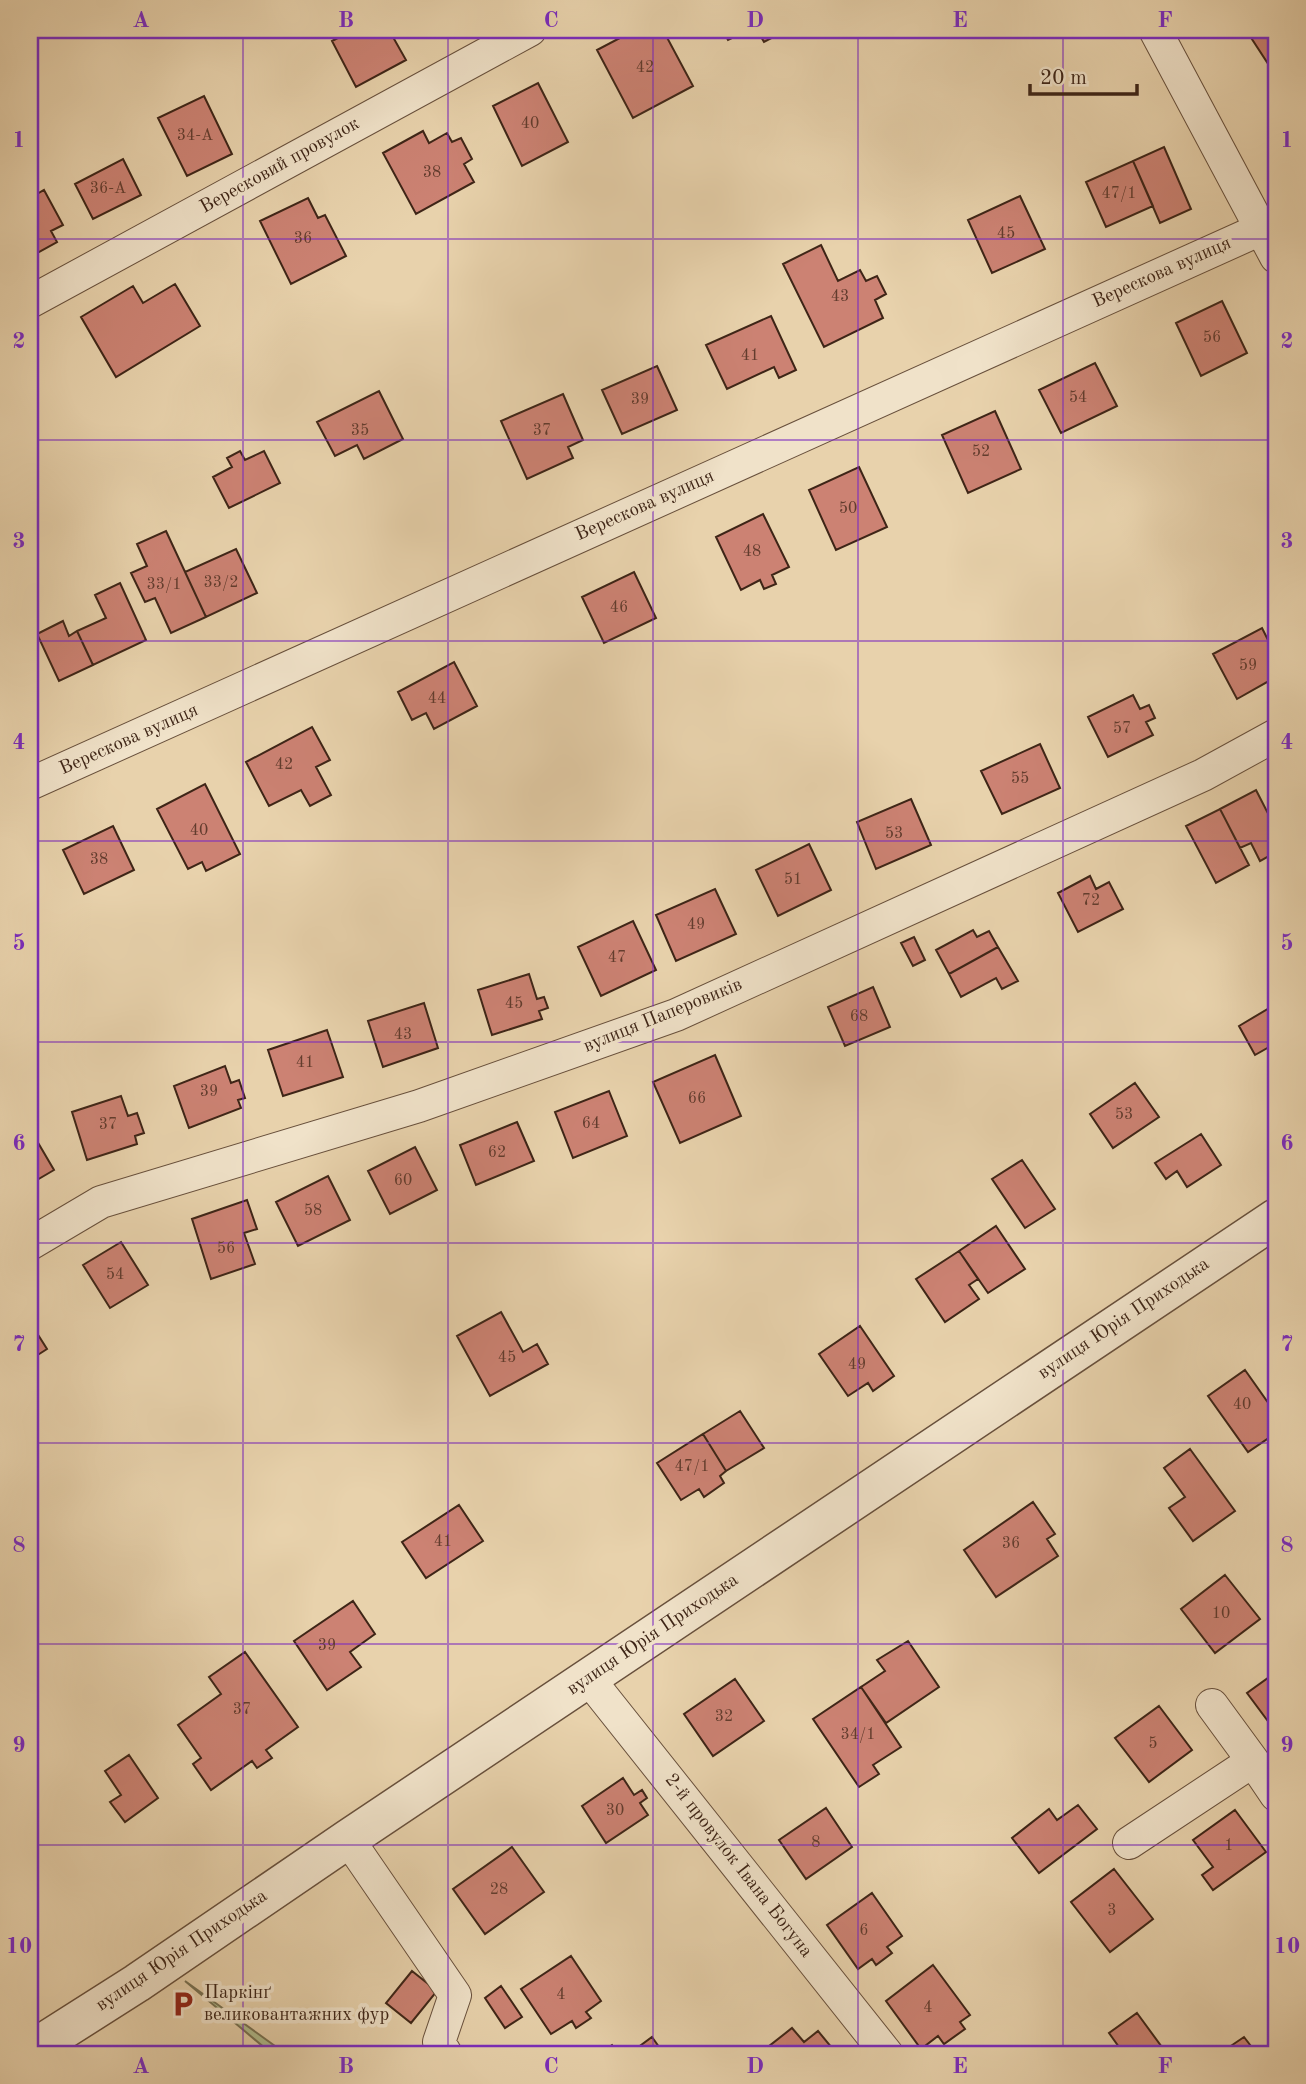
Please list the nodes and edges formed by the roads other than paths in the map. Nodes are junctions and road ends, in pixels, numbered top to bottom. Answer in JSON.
{"nodes":[{"id":1,"x":530,"y":30,"type":"edge"},
{"id":2,"x":1154,"y":30,"type":"edge"},
{"id":3,"x":1261,"y":229,"type":"junction"},
{"id":4,"x":1276,"y":257,"type":"edge"},
{"id":5,"x":30,"y":302,"type":"edge"},
{"id":6,"x":1276,"y":735,"type":"edge"},
{"id":7,"x":30,"y":784,"type":"edge"},
{"id":8,"x":1276,"y":1218,"type":"edge"},
{"id":9,"x":30,"y":1244,"type":"edge"},
{"id":10,"x":588,"y":1678,"type":"junction"},
{"id":11,"x":1212,"y":1705,"type":"dead end"},
{"id":12,"x":1252,"y":1761,"type":"junction"},
{"id":13,"x":1276,"y":1795,"type":"edge"},
{"id":14,"x":348,"y":1839,"type":"junction"},
{"id":15,"x":1129,"y":1843,"type":"dead end"},
{"id":16,"x":30,"y":2051,"type":"edge"},
{"id":17,"x":446,"y":2054,"type":"edge"},
{"id":18,"x":887,"y":2054,"type":"edge"}],
"edges":[{"from":1,"to":5,"type":"street","name":"Вересковий провулок"},
{"from":2,"to":3,"type":"street"},
{"from":3,"to":4,"type":"street"},
{"from":3,"to":7,"type":"street","name":"Верескова вулиця"},
{"from":6,"to":9,"type":"street","name":"вулиця Паперовиків"},
{"from":8,"to":10,"type":"street","name":"вулиця Юрія Приходька"},
{"from":10,"to":14,"type":"street","name":"вулиця Юрія Приходька"},
{"from":10,"to":18,"type":"street","name":"2-й провулок Івана Богуна"},
{"from":11,"to":12,"type":"street"},
{"from":12,"to":13,"type":"street"},
{"from":12,"to":15,"type":"street"},
{"from":14,"to":16,"type":"street","name":"вулиця Юрія Приходька"},
{"from":14,"to":17,"type":"street"}]}
